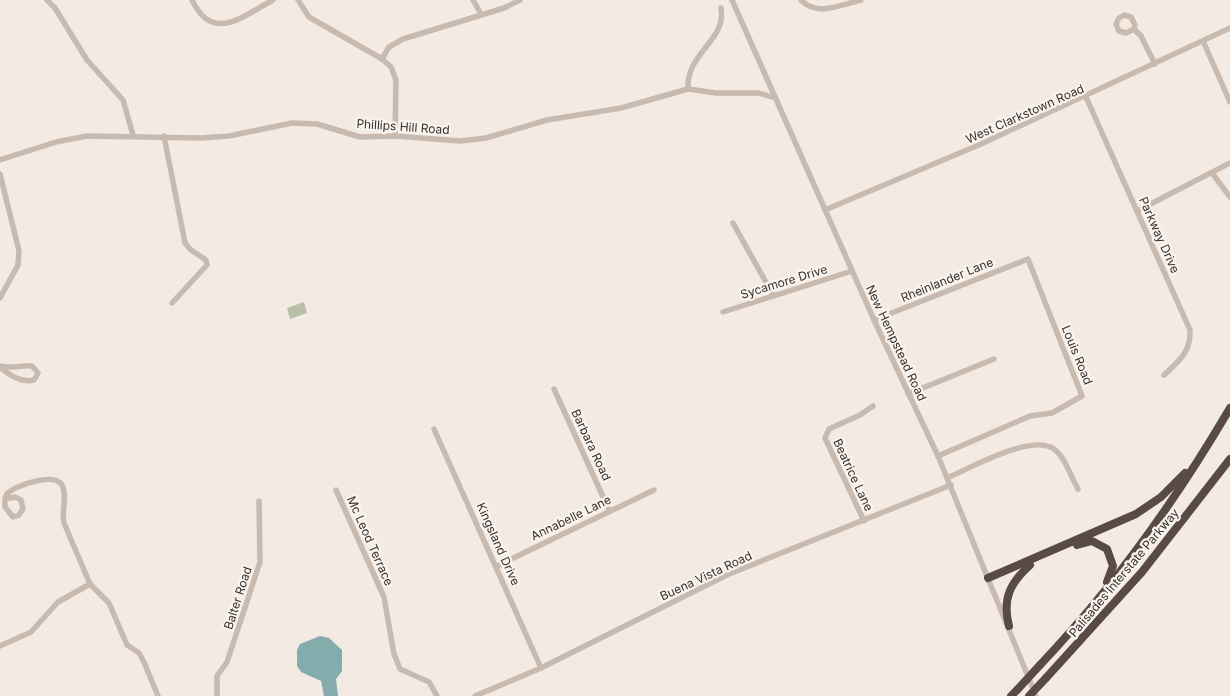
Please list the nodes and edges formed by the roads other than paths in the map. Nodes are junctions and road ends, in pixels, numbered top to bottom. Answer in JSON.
{"nodes":[{"id":1,"x":47,"y":0,"type":"edge"},
{"id":2,"x":192,"y":0,"type":"edge"},
{"id":3,"x":273,"y":0,"type":"edge"},
{"id":4,"x":298,"y":0,"type":"edge"},
{"id":5,"x":473,"y":0,"type":"edge"},
{"id":6,"x":520,"y":0,"type":"edge"},
{"id":7,"x":732,"y":0,"type":"edge"},
{"id":8,"x":801,"y":0,"type":"edge"},
{"id":9,"x":861,"y":0,"type":"edge"},
{"id":10,"x":721,"y":8,"type":"dead end"},
{"id":11,"x":481,"y":14,"type":"junction"},
{"id":12,"x":1230,"y":28,"type":"edge"},
{"id":13,"x":1134,"y":29,"type":"dead end"},
{"id":14,"x":1203,"y":41,"type":"junction"},
{"id":15,"x":382,"y":59,"type":"junction"},
{"id":16,"x":1155,"y":64,"type":"junction"},
{"id":17,"x":688,"y":89,"type":"junction"},
{"id":18,"x":1086,"y":97,"type":"junction"},
{"id":19,"x":774,"y":98,"type":"junction"},
{"id":20,"x":1230,"y":102,"type":"edge"},
{"id":21,"x":133,"y":135,"type":"junction"},
{"id":22,"x":164,"y":136,"type":"junction"},
{"id":23,"x":395,"y":136,"type":"junction"},
{"id":24,"x":0,"y":160,"type":"edge"},
{"id":25,"x":1230,"y":163,"type":"edge"},
{"id":26,"x":1212,"y":173,"type":"junction"},
{"id":27,"x":0,"y":174,"type":"edge"},
{"id":28,"x":1230,"y":197,"type":"edge"},
{"id":29,"x":825,"y":210,"type":"junction"},
{"id":30,"x":1137,"y":210,"type":"junction"},
{"id":31,"x":733,"y":223,"type":"dead end"},
{"id":32,"x":1028,"y":259,"type":"joint"},
{"id":33,"x":852,"y":271,"type":"junction"},
{"id":34,"x":773,"y":295,"type":"junction"},
{"id":35,"x":0,"y":298,"type":"edge"},
{"id":36,"x":172,"y":304,"type":"dead end"},
{"id":37,"x":723,"y":312,"type":"dead end"},
{"id":38,"x":874,"y":320,"type":"junction"},
{"id":39,"x":994,"y":359,"type":"dead end"},
{"id":40,"x":0,"y":366,"type":"edge"},
{"id":41,"x":1164,"y":375,"type":"dead end"},
{"id":42,"x":554,"y":389,"type":"dead end"},
{"id":43,"x":908,"y":394,"type":"junction"},
{"id":44,"x":873,"y":406,"type":"dead end"},
{"id":45,"x":1230,"y":408,"type":"edge"},
{"id":46,"x":1220,"y":425,"type":"junction"},
{"id":47,"x":434,"y":429,"type":"dead end"},
{"id":48,"x":938,"y":456,"type":"junction"},
{"id":49,"x":1230,"y":459,"type":"edge"},
{"id":50,"x":948,"y":478,"type":"junction"},
{"id":51,"x":950,"y":485,"type":"junction"},
{"id":52,"x":1078,"y":489,"type":"dead end"},
{"id":53,"x":336,"y":490,"type":"dead end"},
{"id":54,"x":654,"y":490,"type":"dead end"},
{"id":55,"x":5,"y":499,"type":"dead end"},
{"id":56,"x":259,"y":501,"type":"dead end"},
{"id":57,"x":609,"y":510,"type":"junction"},
{"id":58,"x":864,"y":521,"type":"junction"},
{"id":59,"x":1030,"y":565,"type":"junction"},
{"id":60,"x":497,"y":566,"type":"junction"},
{"id":61,"x":989,"y":580,"type":"junction"},
{"id":62,"x":90,"y":584,"type":"junction"},
{"id":63,"x":1009,"y":626,"type":"junction"},
{"id":64,"x":1071,"y":632,"type":"junction"},
{"id":65,"x":0,"y":646,"type":"edge"},
{"id":66,"x":541,"y":668,"type":"junction"},
{"id":67,"x":158,"y":696,"type":"edge"},
{"id":68,"x":217,"y":696,"type":"edge"},
{"id":69,"x":437,"y":696,"type":"edge"},
{"id":70,"x":474,"y":696,"type":"edge"},
{"id":71,"x":1011,"y":696,"type":"edge"},
{"id":72,"x":1028,"y":696,"type":"edge"},
{"id":73,"x":1036,"y":696,"type":"edge"}],
"edges":[{"from":1,"to":21,"type":"street"},
{"from":2,"to":3,"type":"street"},
{"from":4,"to":15,"type":"street"},
{"from":5,"to":11,"type":"street"},
{"from":6,"to":11,"type":"street"},
{"from":7,"to":19,"type":"street","name":"New Hempstead Road"},
{"from":8,"to":9,"type":"street"},
{"from":10,"to":17,"type":"street"},
{"from":11,"to":15,"type":"street"},
{"from":12,"to":14,"type":"street","name":"West Clarkstown Road"},
{"from":13,"to":16,"type":"street"},
{"from":14,"to":16,"type":"street","name":"West Clarkstown Road"},
{"from":14,"to":20,"type":"street"},
{"from":15,"to":23,"type":"street"},
{"from":16,"to":18,"type":"street","name":"West Clarkstown Road"},
{"from":17,"to":19,"type":"street","name":"Phillips Hill Road"},
{"from":17,"to":23,"type":"street","name":"Phillips Hill Road"},
{"from":18,"to":29,"type":"street","name":"West Clarkstown Road"},
{"from":18,"to":30,"type":"street","name":"Parkway Drive"},
{"from":19,"to":29,"type":"street","name":"New Hempstead Road"},
{"from":21,"to":22,"type":"street","name":"Phillips Hill Road"},
{"from":21,"to":24,"type":"street","name":"Phillips Hill Road"},
{"from":22,"to":23,"type":"street","name":"Phillips Hill Road"},
{"from":22,"to":36,"type":"street"},
{"from":25,"to":26,"type":"street"},
{"from":26,"to":28,"type":"street"},
{"from":26,"to":30,"type":"street"},
{"from":27,"to":35,"type":"street"},
{"from":29,"to":33,"type":"street","name":"New Hempstead Road"},
{"from":30,"to":41,"type":"street","name":"Parkway Drive"},
{"from":31,"to":34,"type":"street"},
{"from":32,"to":38,"type":"street","name":"Rheinlander Lane"},
{"from":32,"to":48,"type":"street","name":"Louis Road"},
{"from":33,"to":34,"type":"street","name":"Sycamore Drive"},
{"from":33,"to":38,"type":"street","name":"New Hempstead Road"},
{"from":34,"to":37,"type":"street","name":"Sycamore Drive"},
{"from":38,"to":43,"type":"street","name":"New Hempstead Road"},
{"from":39,"to":43,"type":"street"},
{"from":40,"to":40,"type":"street"},
{"from":42,"to":57,"type":"street","name":"Barbara Road"},
{"from":43,"to":48,"type":"street","name":"New Hempstead Road"},
{"from":44,"to":58,"type":"street","name":"Beatrice Lane"},
{"from":45,"to":46,"type":"highway","name":"Palisades Interstate Parkway"},
{"from":46,"to":61,"type":"highway"},
{"from":46,"to":64,"type":"highway","name":"Palisades Interstate Parkway"},
{"from":47,"to":60,"type":"street","name":"Kingsland Drive"},
{"from":48,"to":50,"type":"street","name":"New Hempstead Road"},
{"from":49,"to":72,"type":"highway","name":"Palisades Interstate Parkway","bridge":true},
{"from":50,"to":51,"type":"street","name":"New Hempstead Road"},
{"from":50,"to":52,"type":"street"},
{"from":51,"to":58,"type":"street","name":"Buena Vista Road"},
{"from":51,"to":61,"type":"street","name":"New Hempstead Road"},
{"from":53,"to":69,"type":"street","name":"Mc Leod Terrace"},
{"from":54,"to":57,"type":"street","name":"Annabelle Lane"},
{"from":55,"to":62,"type":"street"},
{"from":56,"to":68,"type":"street","name":"Balter Road"},
{"from":57,"to":60,"type":"street","name":"Annabelle Lane"},
{"from":58,"to":66,"type":"street","name":"Buena Vista Road"},
{"from":59,"to":61,"type":"highway"},
{"from":59,"to":63,"type":"highway"},
{"from":59,"to":64,"type":"highway"},
{"from":60,"to":66,"type":"street","name":"Kingsland Drive"},
{"from":61,"to":63,"type":"street","name":"New Hempstead Road"},
{"from":62,"to":65,"type":"street"},
{"from":62,"to":67,"type":"street"},
{"from":63,"to":73,"type":"street","name":"New Hempstead Road"},
{"from":64,"to":71,"type":"highway","name":"Palisades Interstate Parkway","bridge":true},
{"from":66,"to":70,"type":"street","name":"Buena Vista Road"}]}
